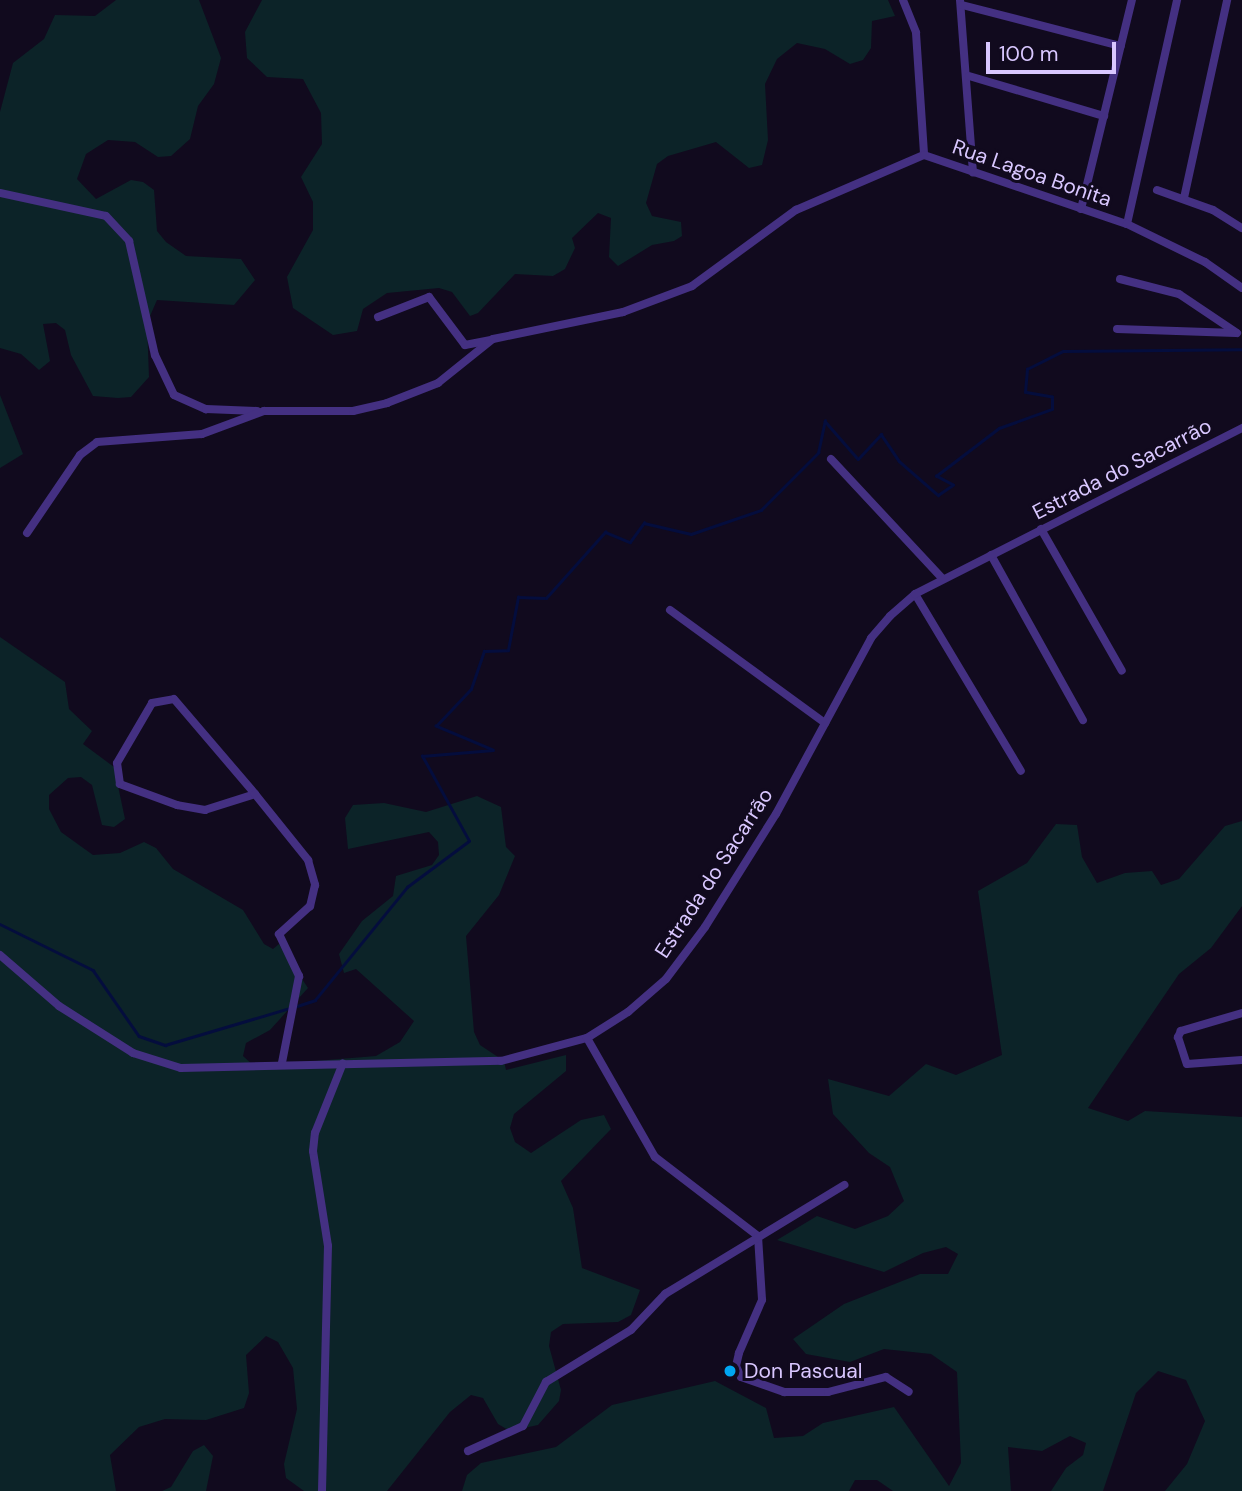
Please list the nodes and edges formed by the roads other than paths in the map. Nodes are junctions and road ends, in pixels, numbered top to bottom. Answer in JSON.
{"nodes":[{"id":1,"x":903,"y":0,"type":"edge"},
{"id":2,"x":1132,"y":0,"type":"edge"},
{"id":3,"x":1177,"y":0,"type":"edge"},
{"id":4,"x":1227,"y":0,"type":"edge"},
{"id":5,"x":961,"y":3,"type":"edge"},
{"id":6,"x":1121,"y":46,"type":"junction"},
{"id":7,"x":969,"y":76,"type":"junction"},
{"id":8,"x":1104,"y":116,"type":"junction"},
{"id":9,"x":924,"y":155,"type":"junction"},
{"id":10,"x":973,"y":173,"type":"junction"},
{"id":11,"x":1157,"y":190,"type":"dead end"},
{"id":12,"x":0,"y":192,"type":"edge"},
{"id":13,"x":1184,"y":198,"type":"junction"},
{"id":14,"x":1081,"y":209,"type":"junction"},
{"id":15,"x":1127,"y":224,"type":"junction"},
{"id":16,"x":1242,"y":228,"type":"edge"},
{"id":17,"x":1120,"y":279,"type":"dead end"},
{"id":18,"x":1242,"y":288,"type":"edge"},
{"id":19,"x":378,"y":317,"type":"dead end"},
{"id":20,"x":1117,"y":329,"type":"dead end"},
{"id":21,"x":1239,"y":333,"type":"edge"},
{"id":22,"x":493,"y":339,"type":"junction"},
{"id":23,"x":264,"y":411,"type":"junction"},
{"id":24,"x":1242,"y":428,"type":"edge"},
{"id":25,"x":831,"y":459,"type":"dead end"},
{"id":26,"x":1041,"y":529,"type":"junction"},
{"id":27,"x":27,"y":533,"type":"dead end"},
{"id":28,"x":991,"y":555,"type":"junction"},
{"id":29,"x":943,"y":579,"type":"junction"},
{"id":30,"x":915,"y":594,"type":"junction"},
{"id":31,"x":670,"y":610,"type":"dead end"},
{"id":32,"x":1122,"y":671,"type":"dead end"},
{"id":33,"x":1083,"y":720,"type":"dead end"},
{"id":34,"x":825,"y":723,"type":"junction"},
{"id":35,"x":1021,"y":771,"type":"dead end"},
{"id":36,"x":255,"y":794,"type":"junction"},
{"id":37,"x":0,"y":955,"type":"edge"},
{"id":38,"x":1242,"y":1013,"type":"edge"},
{"id":39,"x":587,"y":1038,"type":"junction"},
{"id":40,"x":1242,"y":1060,"type":"edge"},
{"id":41,"x":282,"y":1063,"type":"junction"},
{"id":42,"x":343,"y":1063,"type":"junction"},
{"id":43,"x":844,"y":1185,"type":"dead end"},
{"id":44,"x":758,"y":1237,"type":"junction"},
{"id":45,"x":909,"y":1392,"type":"dead end"},
{"id":46,"x":468,"y":1451,"type":"dead end"},
{"id":47,"x":322,"y":1491,"type":"edge"}],
"edges":[{"from":1,"to":9,"type":"street"},
{"from":2,"to":6,"type":"street"},
{"from":3,"to":15,"type":"street"},
{"from":4,"to":13,"type":"street"},
{"from":5,"to":6,"type":"street"},
{"from":5,"to":7,"type":"street"},
{"from":6,"to":8,"type":"street"},
{"from":7,"to":8,"type":"street"},
{"from":7,"to":10,"type":"street"},
{"from":8,"to":14,"type":"street"},
{"from":9,"to":10,"type":"street","name":"Rua Lagoa Bonita"},
{"from":9,"to":22,"type":"street","name":"Rua Lagoa Bonita"},
{"from":10,"to":14,"type":"street","name":"Rua Lagoa Bonita"},
{"from":11,"to":13,"type":"street"},
{"from":12,"to":23,"type":"street"},
{"from":13,"to":16,"type":"street"},
{"from":14,"to":15,"type":"street","name":"Rua Lagoa Bonita"},
{"from":15,"to":18,"type":"street","name":"Rua Lagoa Bonita"},
{"from":17,"to":21,"type":"street"},
{"from":19,"to":22,"type":"street"},
{"from":20,"to":21,"type":"street"},
{"from":22,"to":23,"type":"street","name":"Rua Lagoa Bonita"},
{"from":23,"to":27,"type":"street","name":"Rua Lagoa Bonita"},
{"from":24,"to":26,"type":"street","name":"Estrada do Sacarrão"},
{"from":25,"to":29,"type":"street"},
{"from":26,"to":28,"type":"street","name":"Estrada do Sacarrão"},
{"from":26,"to":32,"type":"street"},
{"from":28,"to":29,"type":"street","name":"Estrada do Sacarrão"},
{"from":28,"to":33,"type":"street"},
{"from":29,"to":30,"type":"street","name":"Estrada do Sacarrão"},
{"from":30,"to":34,"type":"street","name":"Estrada do Sacarrão"},
{"from":30,"to":35,"type":"street"},
{"from":31,"to":34,"type":"street"},
{"from":34,"to":39,"type":"street","name":"Estrada do Sacarrão"},
{"from":36,"to":36,"type":"street"},
{"from":36,"to":41,"type":"street"},
{"from":37,"to":41,"type":"street","name":"Estrada do Sacarrão"},
{"from":38,"to":40,"type":"street"},
{"from":39,"to":42,"type":"street","name":"Estrada do Sacarrão"},
{"from":39,"to":44,"type":"street"},
{"from":41,"to":42,"type":"street","name":"Estrada do Sacarrão"},
{"from":42,"to":47,"type":"street"},
{"from":43,"to":44,"type":"street"},
{"from":44,"to":45,"type":"street"},
{"from":44,"to":46,"type":"street"}]}
